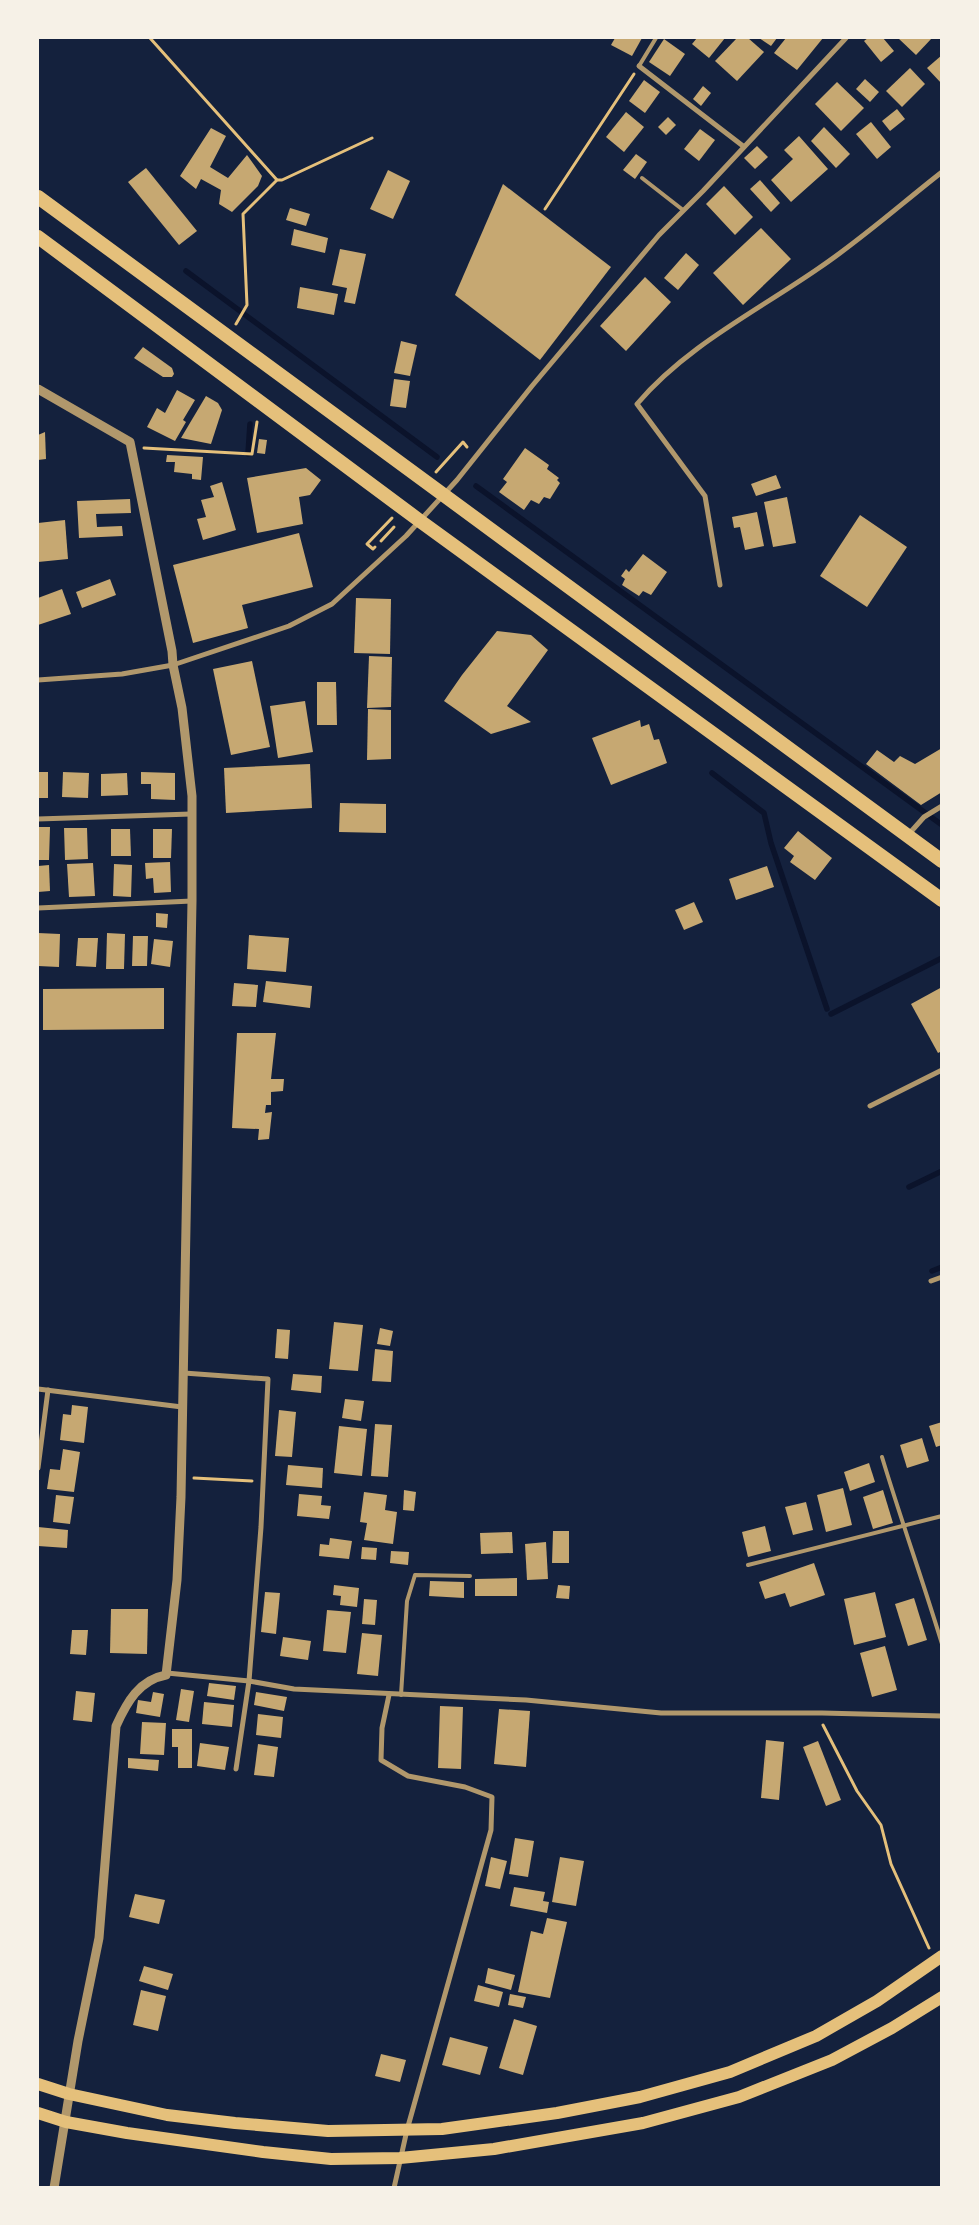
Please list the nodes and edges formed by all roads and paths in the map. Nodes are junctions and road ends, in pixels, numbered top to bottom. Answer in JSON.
{"nodes":[{"id":1,"x":150,"y":38,"type":"edge"},
{"id":2,"x":656,"y":38,"type":"edge"},
{"id":3,"x":846,"y":38,"type":"edge"},
{"id":4,"x":638,"y":66,"type":"junction"},
{"id":5,"x":372,"y":138,"type":"dead end"},
{"id":6,"x":743,"y":146,"type":"junction"},
{"id":7,"x":942,"y":172,"type":"edge"},
{"id":8,"x":642,"y":178,"type":"dead end"},
{"id":9,"x":277,"y":180,"type":"junction"},
{"id":10,"x":38,"y":198,"type":"edge"},
{"id":11,"x":545,"y":209,"type":"dead end"},
{"id":12,"x":683,"y":210,"type":"junction"},
{"id":13,"x":38,"y":237,"type":"edge"},
{"id":14,"x":240,"y":318,"type":"dead end"},
{"id":15,"x":38,"y":390,"type":"edge"},
{"id":16,"x":258,"y":422,"type":"dead end"},
{"id":17,"x":131,"y":448,"type":"junction"},
{"id":18,"x":466,"y":448,"type":"dead end"},
{"id":19,"x":451,"y":456,"type":"dead end"},
{"id":20,"x":443,"y":496,"type":"junction"},
{"id":21,"x":420,"y":522,"type":"junction"},
{"id":22,"x":394,"y":527,"type":"dead end"},
{"id":23,"x":381,"y":529,"type":"dead end"},
{"id":24,"x":387,"y":534,"type":"dead end"},
{"id":25,"x":375,"y":547,"type":"dead end"},
{"id":26,"x":720,"y":585,"type":"dead end"},
{"id":27,"x":173,"y":665,"type":"junction"},
{"id":28,"x":38,"y":680,"type":"edge"},
{"id":29,"x":942,"y":806,"type":"edge"},
{"id":30,"x":191,"y":814,"type":"junction"},
{"id":31,"x":38,"y":819,"type":"edge"},
{"id":32,"x":908,"y":836,"type":"junction"},
{"id":33,"x":942,"y":861,"type":"edge"},
{"id":34,"x":942,"y":900,"type":"edge"},
{"id":35,"x":192,"y":901,"type":"junction"},
{"id":36,"x":38,"y":908,"type":"edge"},
{"id":37,"x":942,"y":1070,"type":"edge"},
{"id":38,"x":870,"y":1106,"type":"dead end"},
{"id":39,"x":942,"y":1277,"type":"edge"},
{"id":40,"x":932,"y":1281,"type":"dead end"},
{"id":41,"x":184,"y":1373,"type":"junction"},
{"id":42,"x":38,"y":1389,"type":"edge"},
{"id":43,"x":48,"y":1390,"type":"junction"},
{"id":44,"x":182,"y":1408,"type":"junction"},
{"id":45,"x":882,"y":1457,"type":"dead end"},
{"id":46,"x":38,"y":1468,"type":"edge"},
{"id":47,"x":181,"y":1478,"type":"junction"},
{"id":48,"x":263,"y":1482,"type":"junction"},
{"id":49,"x":942,"y":1516,"type":"edge"},
{"id":50,"x":903,"y":1526,"type":"junction"},
{"id":51,"x":748,"y":1565,"type":"dead end"},
{"id":52,"x":470,"y":1576,"type":"dead end"},
{"id":53,"x":942,"y":1644,"type":"edge"},
{"id":54,"x":167,"y":1673,"type":"junction"},
{"id":55,"x":249,"y":1681,"type":"junction"},
{"id":56,"x":389,"y":1695,"type":"junction"},
{"id":57,"x":400,"y":1696,"type":"junction"},
{"id":58,"x":817,"y":1713,"type":"junction"},
{"id":59,"x":942,"y":1716,"type":"edge"},
{"id":60,"x":236,"y":1769,"type":"dead end"},
{"id":61,"x":939,"y":1958,"type":"edge"},
{"id":62,"x":942,"y":1997,"type":"edge"},
{"id":63,"x":38,"y":2084,"type":"edge"},
{"id":64,"x":69,"y":2094,"type":"junction"},
{"id":65,"x":38,"y":2113,"type":"edge"},
{"id":66,"x":66,"y":2122,"type":"junction"},
{"id":67,"x":408,"y":2130,"type":"junction"},
{"id":68,"x":400,"y":2158,"type":"junction"},
{"id":69,"x":54,"y":2188,"type":"edge"},
{"id":70,"x":394,"y":2188,"type":"edge"}],
"edges":[{"from":1,"to":9,"type":"path"},
{"from":2,"to":4,"type":"lane"},
{"from":3,"to":6,"type":"street"},
{"from":4,"to":6,"type":"street"},
{"from":4,"to":11,"type":"path"},
{"from":5,"to":9,"type":"path"},
{"from":6,"to":12,"type":"street"},
{"from":7,"to":26,"type":"street"},
{"from":8,"to":12,"type":"lane"},
{"from":9,"to":14,"type":"path"},
{"from":10,"to":20,"type":"highway"},
{"from":12,"to":20,"type":"street"},
{"from":13,"to":21,"type":"highway"},
{"from":15,"to":17,"type":"street"},
{"from":16,"to":17,"type":"path"},
{"from":17,"to":27,"type":"street"},
{"from":18,"to":19,"type":"path"},
{"from":20,"to":21,"type":"street"},
{"from":20,"to":32,"type":"highway"},
{"from":21,"to":27,"type":"street"},
{"from":21,"to":34,"type":"highway"},
{"from":22,"to":24,"type":"path"},
{"from":23,"to":25,"type":"path"},
{"from":27,"to":28,"type":"street"},
{"from":27,"to":30,"type":"street"},
{"from":29,"to":32,"type":"street"},
{"from":30,"to":31,"type":"street"},
{"from":30,"to":35,"type":"street"},
{"from":32,"to":33,"type":"highway"},
{"from":35,"to":36,"type":"street"},
{"from":35,"to":41,"type":"street"},
{"from":37,"to":38,"type":"street"},
{"from":39,"to":40,"type":"street"},
{"from":41,"to":44,"type":"street"},
{"from":41,"to":48,"type":"street"},
{"from":42,"to":43,"type":"street"},
{"from":43,"to":44,"type":"street"},
{"from":43,"to":46,"type":"street"},
{"from":44,"to":47,"type":"street"},
{"from":45,"to":50,"type":"lane"},
{"from":47,"to":48,"type":"path"},
{"from":47,"to":54,"type":"street"},
{"from":48,"to":55,"type":"street"},
{"from":49,"to":50,"type":"lane"},
{"from":50,"to":51,"type":"lane"},
{"from":50,"to":53,"type":"lane"},
{"from":52,"to":57,"type":"lane"},
{"from":54,"to":55,"type":"street"},
{"from":54,"to":64,"type":"street"},
{"from":55,"to":56,"type":"street"},
{"from":55,"to":60,"type":"street"},
{"from":56,"to":57,"type":"street"},
{"from":56,"to":67,"type":"street"},
{"from":57,"to":58,"type":"street"},
{"from":58,"to":59,"type":"street"},
{"from":58,"to":61,"type":"path"},
{"from":61,"to":67,"type":"main road"},
{"from":62,"to":68,"type":"main road"},
{"from":63,"to":64,"type":"main road"},
{"from":64,"to":66,"type":"street"},
{"from":64,"to":67,"type":"main road"},
{"from":65,"to":66,"type":"main road"},
{"from":66,"to":68,"type":"main road"},
{"from":66,"to":69,"type":"street"},
{"from":67,"to":68,"type":"street"},
{"from":68,"to":70,"type":"street"}]}
